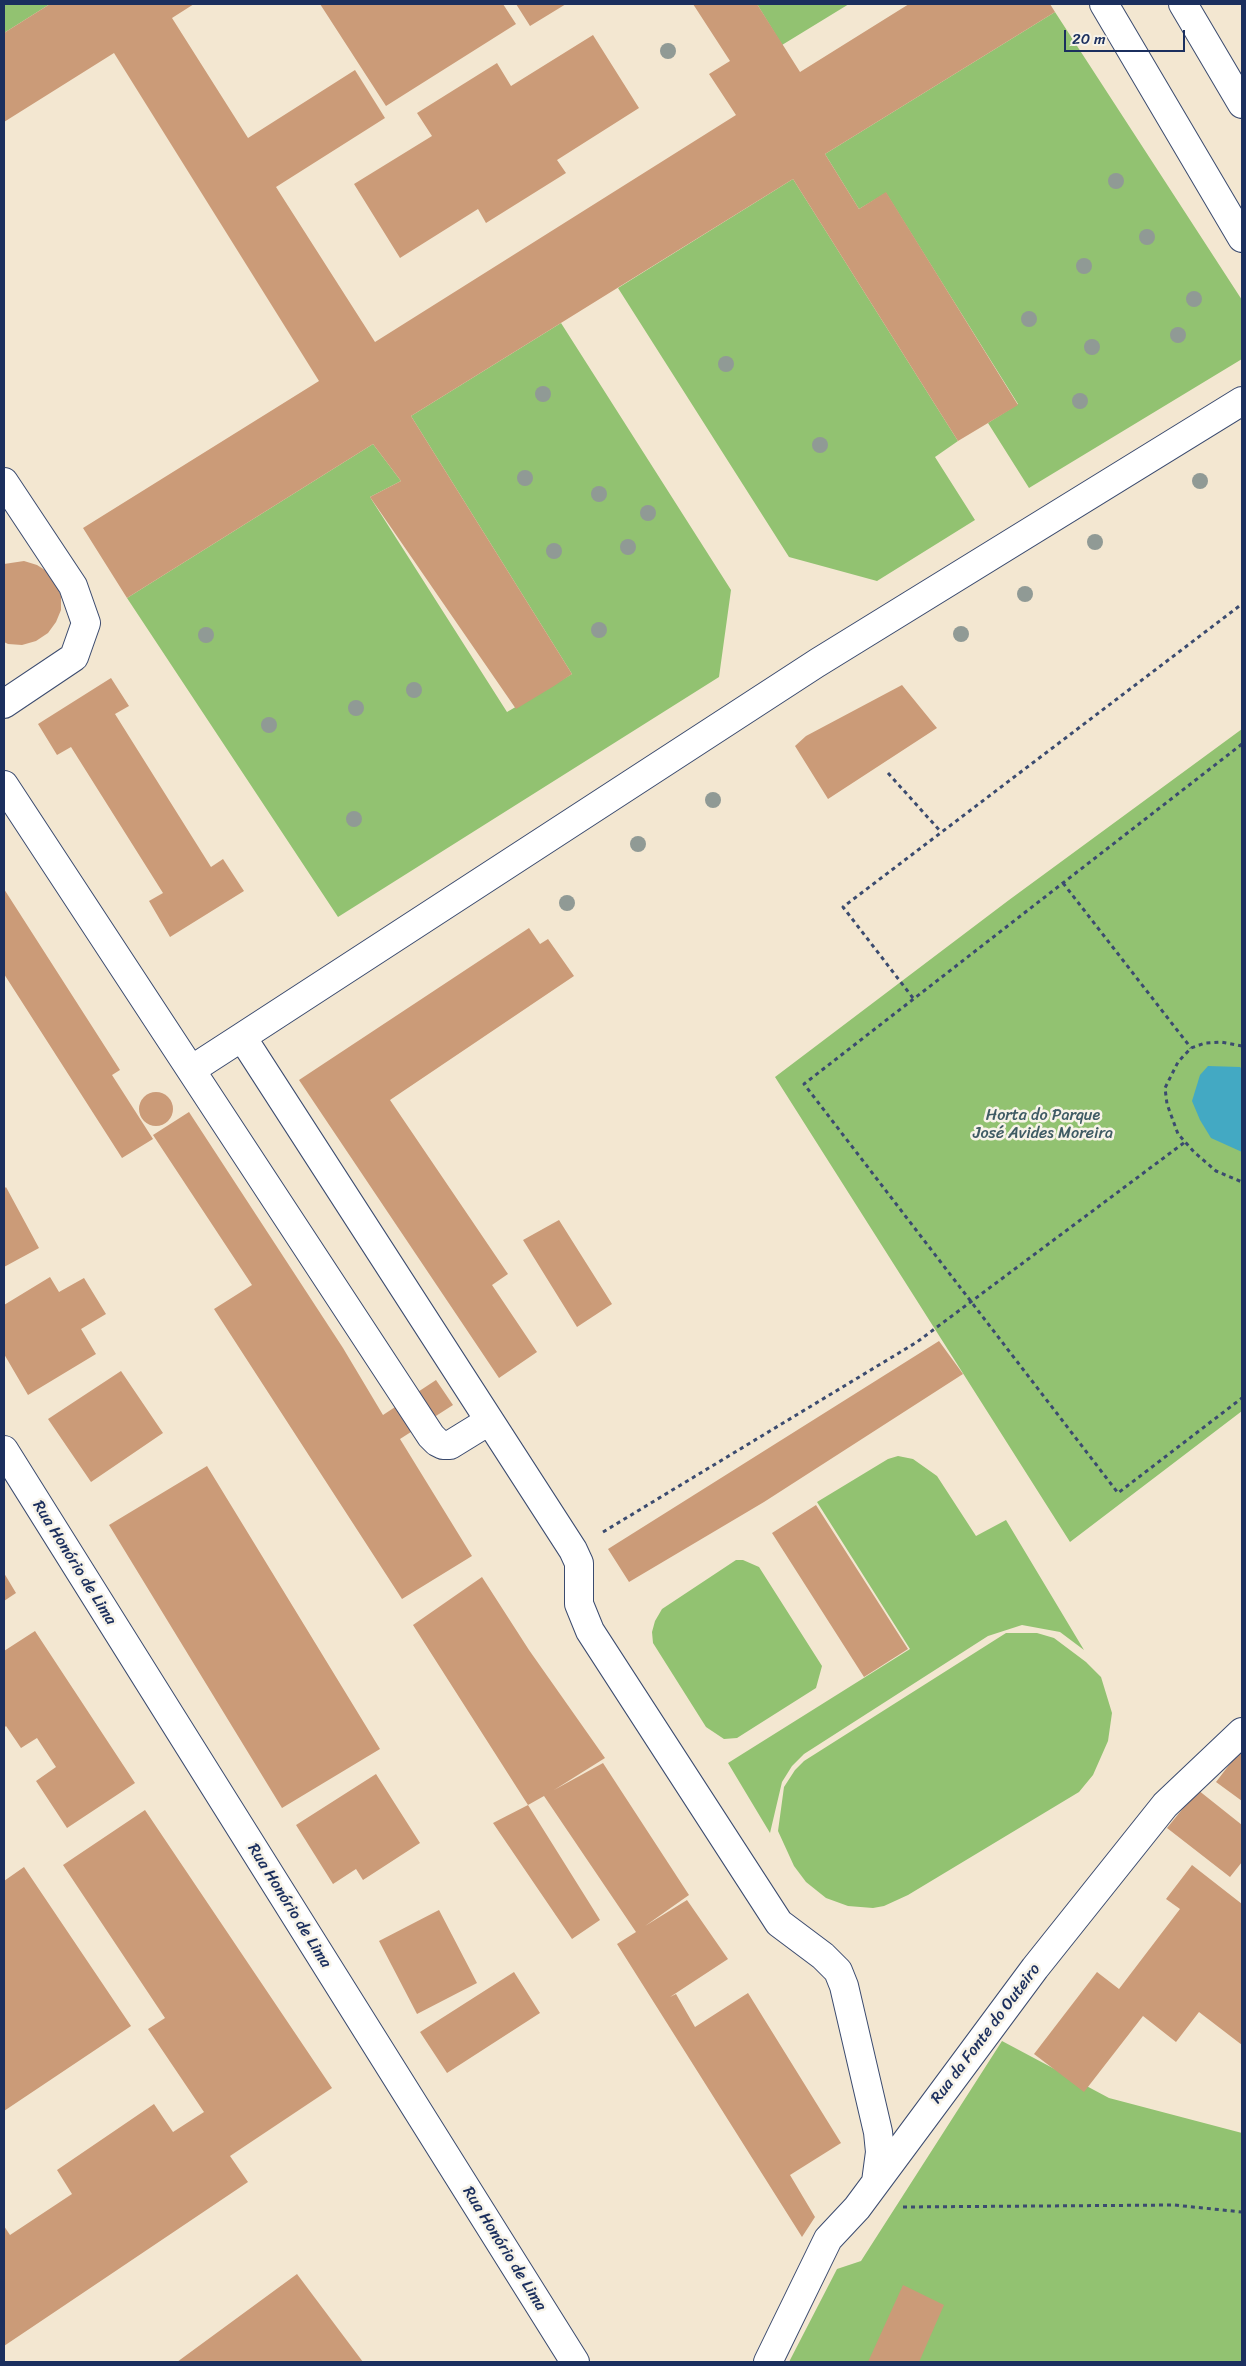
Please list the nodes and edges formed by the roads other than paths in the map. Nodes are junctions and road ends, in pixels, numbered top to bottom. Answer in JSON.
{"nodes":[{"id":1,"x":1104,"y":4,"type":"edge"},
{"id":2,"x":1183,"y":4,"type":"edge"},
{"id":3,"x":1242,"y":104,"type":"edge"},
{"id":4,"x":1242,"y":238,"type":"edge"},
{"id":5,"x":1242,"y":401,"type":"edge"},
{"id":6,"x":4,"y":482,"type":"edge"},
{"id":7,"x":4,"y":704,"type":"edge"},
{"id":8,"x":4,"y":785,"type":"edge"},
{"id":9,"x":242,"y":1037,"type":"junction"},
{"id":10,"x":191,"y":1070,"type":"junction"},
{"id":11,"x":489,"y":1421,"type":"junction"},
{"id":12,"x":4,"y":1450,"type":"edge"},
{"id":13,"x":1242,"y":1732,"type":"edge"},
{"id":14,"x":876,"y":2182,"type":"junction"},
{"id":15,"x":575,"y":2362,"type":"edge"},
{"id":16,"x":768,"y":2362,"type":"edge"}],
"edges":[{"from":1,"to":4,"type":"main road"},
{"from":2,"to":3,"type":"main road"},
{"from":5,"to":9,"type":"main road"},
{"from":6,"to":7,"type":"main road"},
{"from":8,"to":10,"type":"main road"},
{"from":9,"to":10,"type":"main road"},
{"from":9,"to":11,"type":"main road"},
{"from":10,"to":11,"type":"main road"},
{"from":11,"to":14,"type":"main road"},
{"from":12,"to":15,"type":"main road","name":"Rua Honório de Lima"},
{"from":13,"to":14,"type":"main road","name":"Rua da Fonte do Outeiro"},
{"from":14,"to":16,"type":"main road","name":"Rua da Fonte do Outeiro"}]}
